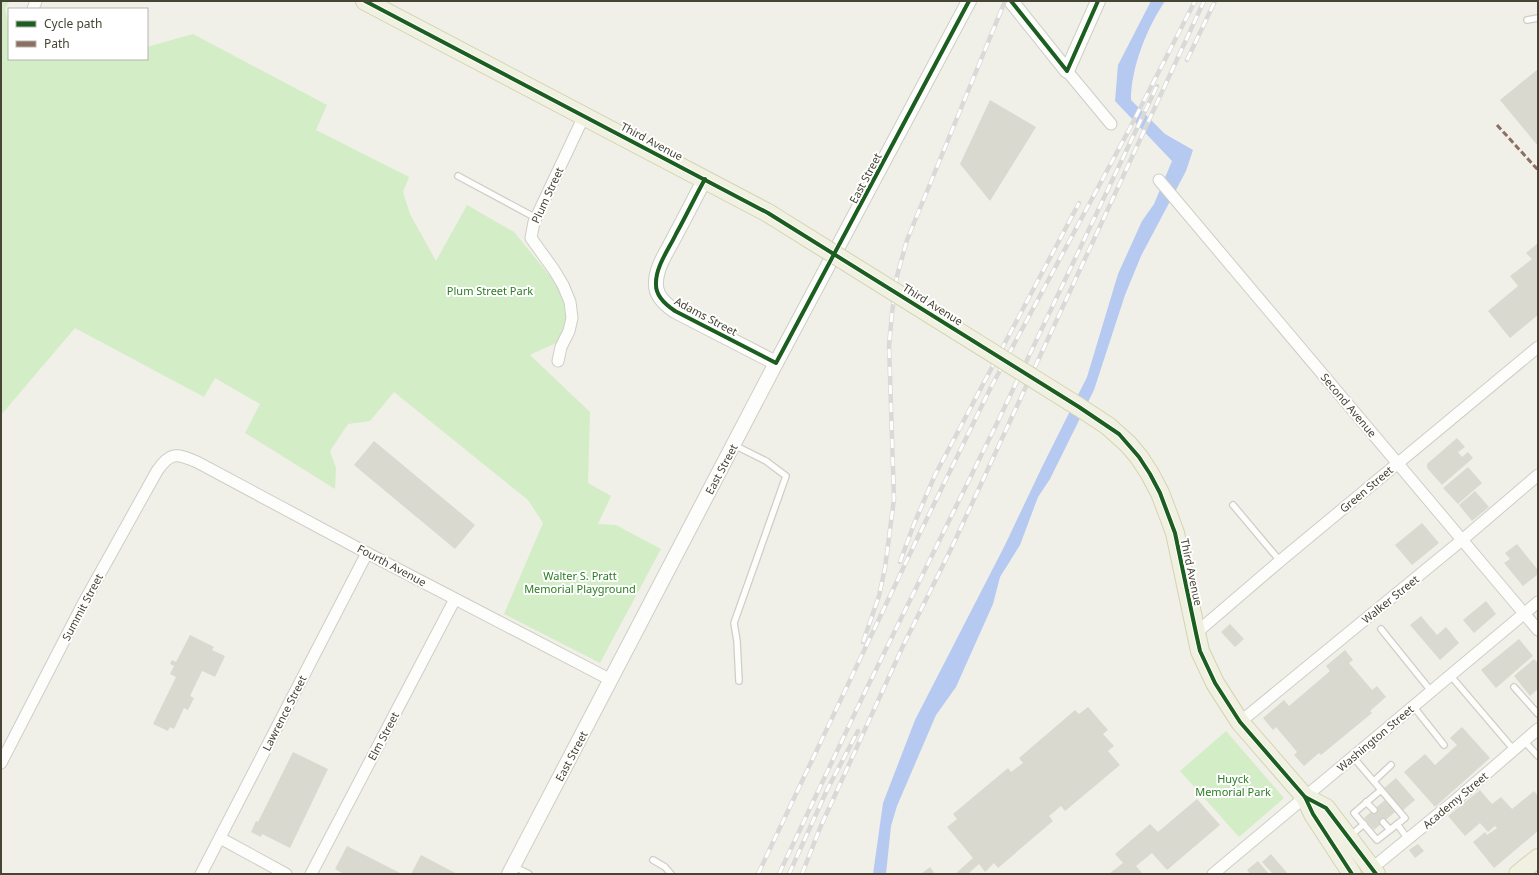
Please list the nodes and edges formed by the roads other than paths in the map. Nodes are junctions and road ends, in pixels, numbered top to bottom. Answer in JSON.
{"nodes":[{"id":1,"x":365,"y":1,"type":"edge"},
{"id":2,"x":970,"y":1,"type":"edge"},
{"id":3,"x":1011,"y":1,"type":"edge"},
{"id":4,"x":1098,"y":1,"type":"edge"},
{"id":5,"x":1538,"y":18,"type":"edge"},
{"id":6,"x":1527,"y":20,"type":"dead end"},
{"id":7,"x":1067,"y":71,"type":"junction"},
{"id":8,"x":584,"y":116,"type":"junction"},
{"id":9,"x":1111,"y":124,"type":"dead end"},
{"id":10,"x":458,"y":176,"type":"dead end"},
{"id":11,"x":705,"y":179,"type":"junction"},
{"id":12,"x":1159,"y":180,"type":"dead end"},
{"id":13,"x":536,"y":218,"type":"junction"},
{"id":14,"x":1538,"y":347,"type":"edge"},
{"id":15,"x":558,"y":361,"type":"dead end"},
{"id":16,"x":776,"y":362,"type":"junction"},
{"id":17,"x":734,"y":445,"type":"junction"},
{"id":18,"x":171,"y":456,"type":"joint"},
{"id":19,"x":1398,"y":463,"type":"junction"},
{"id":20,"x":1538,"y":476,"type":"edge"},
{"id":21,"x":1233,"y":505,"type":"dead end"},
{"id":22,"x":1462,"y":540,"type":"junction"},
{"id":23,"x":367,"y":553,"type":"junction"},
{"id":24,"x":1280,"y":561,"type":"junction"},
{"id":25,"x":455,"y":599,"type":"junction"},
{"id":26,"x":1538,"y":602,"type":"edge"},
{"id":27,"x":1524,"y":614,"type":"junction"},
{"id":28,"x":1381,"y":629,"type":"dead end"},
{"id":29,"x":1538,"y":630,"type":"edge"},
{"id":30,"x":1196,"y":633,"type":"junction"},
{"id":31,"x":1450,"y":675,"type":"junction"},
{"id":32,"x":611,"y":680,"type":"junction"},
{"id":33,"x":739,"y":681,"type":"dead end"},
{"id":34,"x":1514,"y":687,"type":"dead end"},
{"id":35,"x":1431,"y":691,"type":"junction"},
{"id":36,"x":1413,"y":706,"type":"junction"},
{"id":37,"x":1538,"y":714,"type":"edge"},
{"id":38,"x":1240,"y":722,"type":"junction"},
{"id":39,"x":1538,"y":729,"type":"edge"},
{"id":40,"x":1524,"y":741,"type":"junction"},
{"id":41,"x":1444,"y":745,"type":"dead end"},
{"id":42,"x":1514,"y":750,"type":"junction"},
{"id":43,"x":1538,"y":756,"type":"edge"},
{"id":44,"x":1353,"y":757,"type":"junction"},
{"id":45,"x":1,"y":763,"type":"edge"},
{"id":46,"x":1391,"y":766,"type":"dead end"},
{"id":47,"x":1374,"y":781,"type":"junction"},
{"id":48,"x":1381,"y":790,"type":"junction"},
{"id":49,"x":1305,"y":797,"type":"junction"},
{"id":50,"x":1366,"y":802,"type":"junction"},
{"id":51,"x":1374,"y":810,"type":"dead end"},
{"id":52,"x":1383,"y":822,"type":"dead end"},
{"id":53,"x":1364,"y":824,"type":"junction"},
{"id":54,"x":1397,"y":824,"type":"junction"},
{"id":55,"x":1390,"y":830,"type":"junction"},
{"id":56,"x":220,"y":838,"type":"junction"},
{"id":57,"x":1348,"y":838,"type":"junction"},
{"id":58,"x":1408,"y":839,"type":"junction"},
{"id":59,"x":1538,"y":858,"type":"edge"},
{"id":60,"x":653,"y":860,"type":"dead end"},
{"id":61,"x":511,"y":870,"type":"edge"},
{"id":62,"x":1374,"y":871,"type":"edge"},
{"id":63,"x":201,"y":874,"type":"edge"},
{"id":64,"x":286,"y":874,"type":"edge"},
{"id":65,"x":311,"y":874,"type":"edge"},
{"id":66,"x":529,"y":874,"type":"edge"},
{"id":67,"x":671,"y":874,"type":"edge"},
{"id":68,"x":1213,"y":874,"type":"edge"},
{"id":69,"x":1352,"y":874,"type":"edge"},
{"id":70,"x":1518,"y":874,"type":"edge"}],
"edges":[{"from":1,"to":8,"type":"main road","name":"Third Avenue"},
{"from":2,"to":16,"type":"street","name":"East Street"},
{"from":3,"to":7,"type":"street"},
{"from":4,"to":7,"type":"street"},
{"from":5,"to":6,"type":"lane"},
{"from":7,"to":9,"type":"street"},
{"from":8,"to":11,"type":"main road","name":"Third Avenue"},
{"from":8,"to":13,"type":"street","name":"Plum Street"},
{"from":10,"to":13,"type":"lane"},
{"from":11,"to":16,"type":"street","name":"Adams Street"},
{"from":11,"to":30,"type":"main road","name":"Third Avenue","bridge":true},
{"from":12,"to":19,"type":"street","name":"Second Avenue"},
{"from":13,"to":15,"type":"street","name":"Plum Street"},
{"from":14,"to":19,"type":"street","name":"Green Street"},
{"from":16,"to":17,"type":"street","name":"East Street"},
{"from":17,"to":32,"type":"street","name":"East Street"},
{"from":17,"to":33,"type":"lane"},
{"from":18,"to":23,"type":"street","name":"Fourth Avenue"},
{"from":18,"to":45,"type":"street","name":"Summit Street"},
{"from":19,"to":22,"type":"street","name":"Second Avenue"},
{"from":19,"to":24,"type":"street","name":"Green Street"},
{"from":20,"to":22,"type":"street","name":"Walker Street"},
{"from":21,"to":24,"type":"lane"},
{"from":22,"to":27,"type":"street","name":"Second Avenue"},
{"from":22,"to":38,"type":"street","name":"Walker Street"},
{"from":23,"to":25,"type":"street","name":"Fourth Avenue"},
{"from":23,"to":56,"type":"street","name":"Lawrence Street"},
{"from":24,"to":30,"type":"street","name":"Green Street"},
{"from":25,"to":32,"type":"street","name":"Fourth Avenue"},
{"from":25,"to":65,"type":"street","name":"Elm Street"},
{"from":26,"to":27,"type":"street","name":"Washington Street"},
{"from":27,"to":29,"type":"street","name":"Second Avenue"},
{"from":27,"to":31,"type":"street","name":"Washington Street"},
{"from":28,"to":35,"type":"lane"},
{"from":30,"to":38,"type":"main road","name":"Third Avenue"},
{"from":31,"to":35,"type":"street","name":"Washington Street"},
{"from":31,"to":42,"type":"lane"},
{"from":32,"to":61,"type":"street","name":"East Street"},
{"from":34,"to":37,"type":"lane"},
{"from":35,"to":36,"type":"street","name":"Washington Street"},
{"from":36,"to":41,"type":"lane"},
{"from":36,"to":44,"type":"street","name":"Washington Street"},
{"from":38,"to":49,"type":"main road","name":"Third Avenue"},
{"from":39,"to":40,"type":"street","name":"Academy Street"},
{"from":40,"to":42,"type":"street","name":"Academy Street"},
{"from":40,"to":43,"type":"lane"},
{"from":42,"to":58,"type":"street","name":"Academy Street"},
{"from":44,"to":47,"type":"lane"},
{"from":44,"to":49,"type":"street","name":"Washington Street"},
{"from":46,"to":47,"type":"lane"},
{"from":47,"to":48,"type":"lane"},
{"from":48,"to":50,"type":"lane"},
{"from":48,"to":54,"type":"lane"},
{"from":49,"to":57,"type":"main road","name":"Third Avenue"},
{"from":49,"to":68,"type":"street","name":"Washington Street"},
{"from":49,"to":69,"type":"main road","name":"Third Avenue"},
{"from":50,"to":51,"type":"lane"},
{"from":50,"to":53,"type":"lane"},
{"from":52,"to":55,"type":"lane"},
{"from":53,"to":55,"type":"lane"},
{"from":53,"to":57,"type":"lane"},
{"from":54,"to":55,"type":"lane"},
{"from":54,"to":58,"type":"lane"},
{"from":56,"to":63,"type":"street","name":"Lawrence Street"},
{"from":56,"to":64,"type":"street"},
{"from":57,"to":62,"type":"main road","name":"Third Avenue"},
{"from":58,"to":62,"type":"street","name":"Academy Street"},
{"from":59,"to":70,"type":"main road"},
{"from":60,"to":67,"type":"lane"},
{"from":61,"to":66,"type":"lane"}]}
